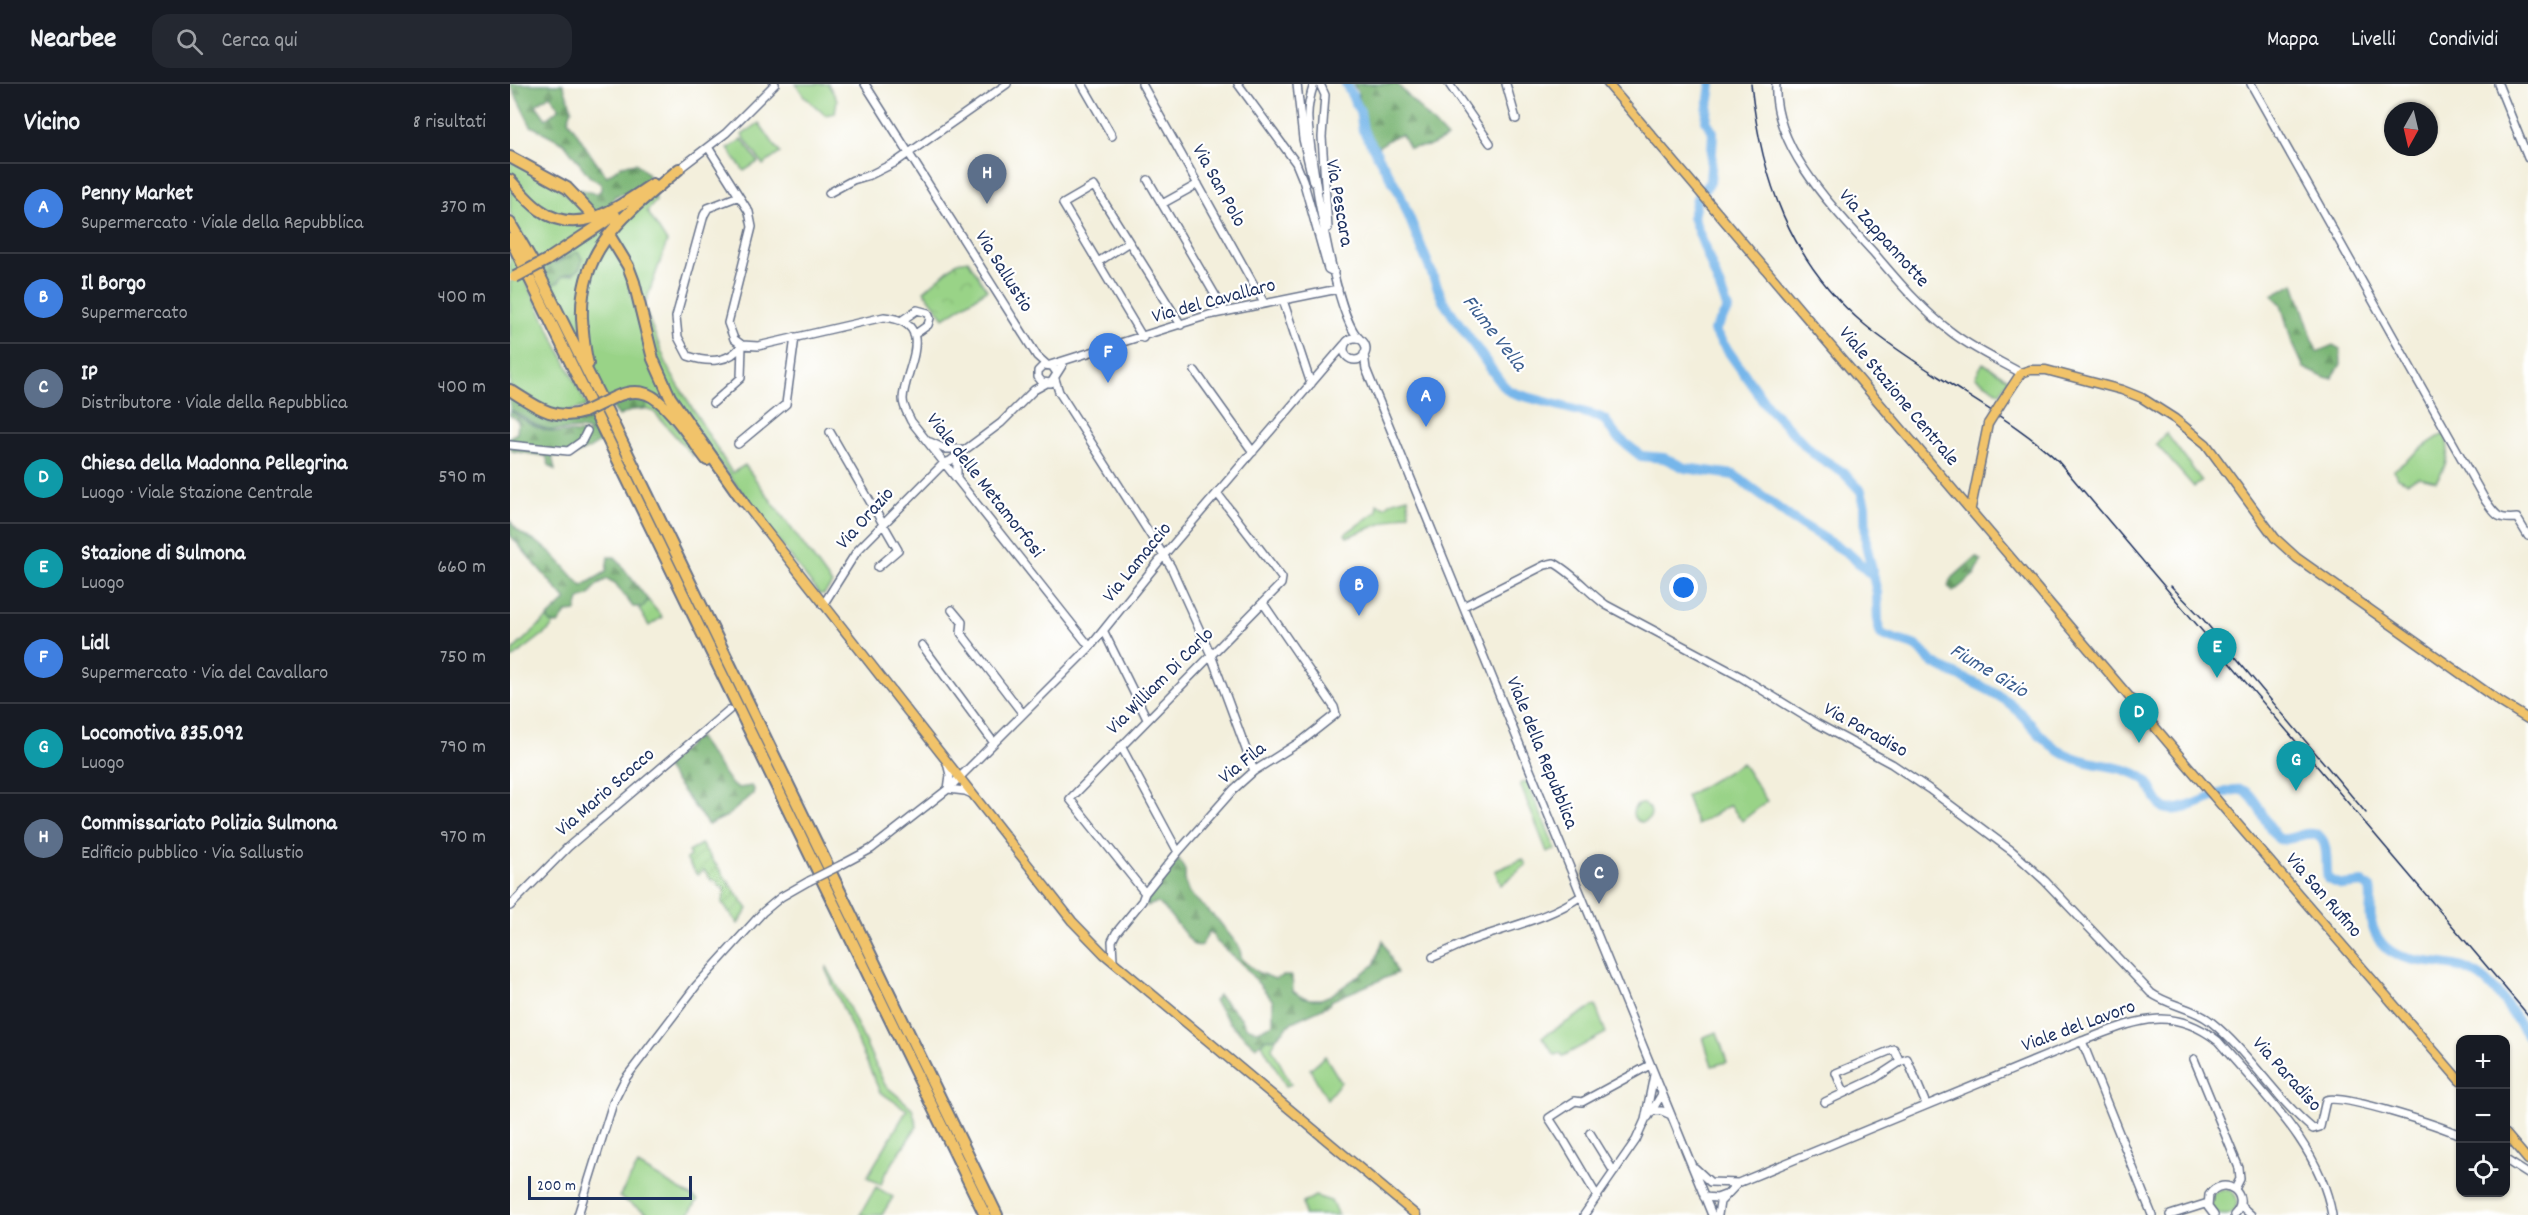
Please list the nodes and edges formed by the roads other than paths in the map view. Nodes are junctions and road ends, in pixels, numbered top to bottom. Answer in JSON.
{"nodes":[{"id":1,"x":775,"y":84,"type":"edge"},
{"id":2,"x":865,"y":84,"type":"edge"},
{"id":3,"x":1007,"y":84,"type":"edge"},
{"id":4,"x":1082,"y":84,"type":"edge"},
{"id":5,"x":1142,"y":84,"type":"edge"},
{"id":6,"x":1238,"y":84,"type":"edge"},
{"id":7,"x":1297,"y":84,"type":"edge"},
{"id":8,"x":1314,"y":84,"type":"edge"},
{"id":9,"x":1320,"y":84,"type":"edge"},
{"id":10,"x":1449,"y":84,"type":"edge"},
{"id":11,"x":1506,"y":84,"type":"edge"},
{"id":12,"x":1608,"y":84,"type":"edge"},
{"id":13,"x":1776,"y":84,"type":"edge"},
{"id":14,"x":2251,"y":84,"type":"edge"},
{"id":15,"x":2498,"y":84,"type":"edge"},
{"id":16,"x":1516,"y":119,"type":"dead end"},
{"id":17,"x":1112,"y":136,"type":"dead end"},
{"id":18,"x":1490,"y":142,"type":"dead end"},
{"id":19,"x":708,"y":147,"type":"junction"},
{"id":20,"x":910,"y":153,"type":"junction"},
{"id":21,"x":510,"y":157,"type":"edge"},
{"id":22,"x":2528,"y":158,"type":"edge"},
{"id":23,"x":679,"y":169,"type":"junction"},
{"id":24,"x":510,"y":180,"type":"edge"},
{"id":25,"x":1148,"y":180,"type":"dead end"},
{"id":26,"x":1198,"y":184,"type":"junction"},
{"id":27,"x":829,"y":193,"type":"dead end"},
{"id":28,"x":1318,"y":194,"type":"junction"},
{"id":29,"x":739,"y":196,"type":"junction"},
{"id":30,"x":1162,"y":204,"type":"junction"},
{"id":31,"x":592,"y":214,"type":"dead end"},
{"id":32,"x":510,"y":223,"type":"edge"},
{"id":33,"x":1326,"y":237,"type":"junction"},
{"id":34,"x":611,"y":238,"type":"dead end"},
{"id":35,"x":512,"y":242,"type":"edge"},
{"id":36,"x":1129,"y":242,"type":"junction"},
{"id":37,"x":1098,"y":262,"type":"junction"},
{"id":38,"x":1334,"y":272,"type":"junction"},
{"id":39,"x":513,"y":278,"type":"edge"},
{"id":40,"x":1338,"y":289,"type":"junction"},
{"id":41,"x":1283,"y":300,"type":"junction"},
{"id":42,"x":1264,"y":303,"type":"junction"},
{"id":43,"x":1225,"y":312,"type":"junction"},
{"id":44,"x":901,"y":321,"type":"junction"},
{"id":45,"x":1181,"y":325,"type":"junction"},
{"id":46,"x":1348,"y":326,"type":"junction"},
{"id":47,"x":914,"y":335,"type":"junction"},
{"id":48,"x":795,"y":337,"type":"junction"},
{"id":49,"x":1143,"y":338,"type":"junction"},
{"id":50,"x":1359,"y":338,"type":"junction"},
{"id":51,"x":1345,"y":344,"type":"junction"},
{"id":52,"x":742,"y":345,"type":"junction"},
{"id":53,"x":1364,"y":354,"type":"junction"},
{"id":54,"x":1036,"y":356,"type":"junction"},
{"id":55,"x":1352,"y":358,"type":"junction"},
{"id":56,"x":1334,"y":360,"type":"junction"},
{"id":57,"x":1065,"y":362,"type":"junction"},
{"id":58,"x":1049,"y":365,"type":"junction"},
{"id":59,"x":1366,"y":369,"type":"junction"},
{"id":60,"x":1195,"y":371,"type":"dead end"},
{"id":61,"x":2021,"y":373,"type":"junction"},
{"id":62,"x":1038,"y":374,"type":"junction"},
{"id":63,"x":1056,"y":376,"type":"junction"},
{"id":64,"x":1046,"y":384,"type":"junction"},
{"id":65,"x":1311,"y":384,"type":"junction"},
{"id":66,"x":510,"y":390,"type":"edge"},
{"id":67,"x":1034,"y":390,"type":"junction"},
{"id":68,"x":1059,"y":392,"type":"junction"},
{"id":69,"x":713,"y":403,"type":"dead end"},
{"id":70,"x":607,"y":411,"type":"junction"},
{"id":71,"x":587,"y":431,"type":"dead end"},
{"id":72,"x":830,"y":432,"type":"dead end"},
{"id":73,"x":924,"y":438,"type":"junction"},
{"id":74,"x":738,"y":444,"type":"dead end"},
{"id":75,"x":510,"y":445,"type":"edge"},
{"id":76,"x":964,"y":448,"type":"junction"},
{"id":77,"x":1253,"y":452,"type":"junction"},
{"id":78,"x":944,"y":463,"type":"junction"},
{"id":79,"x":957,"y":480,"type":"junction"},
{"id":80,"x":1217,"y":494,"type":"junction"},
{"id":81,"x":743,"y":501,"type":"junction"},
{"id":82,"x":1971,"y":507,"type":"junction"},
{"id":83,"x":884,"y":522,"type":"junction"},
{"id":84,"x":2528,"y":536,"type":"edge"},
{"id":85,"x":1164,"y":555,"type":"junction"},
{"id":86,"x":878,"y":567,"type":"dead end"},
{"id":87,"x":1263,"y":603,"type":"junction"},
{"id":88,"x":823,"y":605,"type":"junction"},
{"id":89,"x":1464,"y":606,"type":"junction"},
{"id":90,"x":952,"y":610,"type":"dead end"},
{"id":91,"x":1104,"y":632,"type":"junction"},
{"id":92,"x":922,"y":645,"type":"dead end"},
{"id":93,"x":1089,"y":647,"type":"junction"},
{"id":94,"x":1211,"y":655,"type":"junction"},
{"id":95,"x":729,"y":710,"type":"dead end"},
{"id":96,"x":1023,"y":714,"type":"junction"},
{"id":97,"x":2528,"y":718,"type":"edge"},
{"id":98,"x":1148,"y":719,"type":"junction"},
{"id":99,"x":2161,"y":732,"type":"joint"},
{"id":100,"x":994,"y":743,"type":"junction"},
{"id":101,"x":1121,"y":746,"type":"junction"},
{"id":102,"x":947,"y":763,"type":"junction"},
{"id":103,"x":1254,"y":771,"type":"junction"},
{"id":104,"x":959,"y":779,"type":"junction"},
{"id":105,"x":948,"y":789,"type":"junction"},
{"id":106,"x":972,"y":794,"type":"junction"},
{"id":107,"x":1178,"y":852,"type":"junction"},
{"id":108,"x":1145,"y":893,"type":"junction"},
{"id":109,"x":1581,"y":896,"type":"junction"},
{"id":110,"x":510,"y":906,"type":"edge"},
{"id":111,"x":1433,"y":957,"type":"dead end"},
{"id":112,"x":1113,"y":960,"type":"junction"},
{"id":113,"x":2211,"y":1022,"type":"junction"},
{"id":114,"x":2204,"y":1030,"type":"junction"},
{"id":115,"x":2082,"y":1041,"type":"junction"},
{"id":116,"x":2194,"y":1059,"type":"dead end"},
{"id":117,"x":1900,"y":1062,"type":"junction"},
{"id":118,"x":1650,"y":1065,"type":"junction"},
{"id":119,"x":1654,"y":1075,"type":"junction"},
{"id":120,"x":2456,"y":1076,"type":"edge"},
{"id":121,"x":1844,"y":1092,"type":"junction"},
{"id":122,"x":1662,"y":1094,"type":"junction"},
{"id":123,"x":1649,"y":1102,"type":"junction"},
{"id":124,"x":1825,"y":1102,"type":"dead end"},
{"id":125,"x":1926,"y":1104,"type":"junction"},
{"id":126,"x":1653,"y":1111,"type":"junction"},
{"id":127,"x":1671,"y":1115,"type":"junction"},
{"id":128,"x":1645,"y":1120,"type":"junction"},
{"id":129,"x":1590,"y":1133,"type":"dead end"},
{"id":130,"x":2456,"y":1134,"type":"edge"},
{"id":131,"x":2510,"y":1140,"type":"edge"},
{"id":132,"x":2528,"y":1160,"type":"edge"},
{"id":133,"x":1690,"y":1161,"type":"junction"},
{"id":134,"x":2510,"y":1163,"type":"edge"},
{"id":135,"x":1614,"y":1172,"type":"junction"},
{"id":136,"x":2528,"y":1174,"type":"edge"},
{"id":137,"x":1738,"y":1183,"type":"junction"},
{"id":138,"x":1723,"y":1184,"type":"junction"},
{"id":139,"x":2235,"y":1189,"type":"junction"},
{"id":140,"x":1725,"y":1195,"type":"junction"},
{"id":141,"x":1597,"y":1196,"type":"junction"},
{"id":142,"x":1704,"y":1197,"type":"junction"},
{"id":143,"x":2208,"y":1203,"type":"junction"},
{"id":144,"x":2241,"y":1206,"type":"junction"},
{"id":145,"x":578,"y":1215,"type":"edge"},
{"id":146,"x":985,"y":1215,"type":"edge"},
{"id":147,"x":997,"y":1215,"type":"edge"},
{"id":148,"x":1416,"y":1215,"type":"edge"},
{"id":149,"x":1584,"y":1215,"type":"edge"},
{"id":150,"x":1712,"y":1215,"type":"edge"},
{"id":151,"x":1718,"y":1215,"type":"edge"},
{"id":152,"x":2151,"y":1215,"type":"edge"},
{"id":153,"x":2170,"y":1215,"type":"edge"},
{"id":154,"x":2214,"y":1215,"type":"edge"},
{"id":155,"x":2235,"y":1215,"type":"edge"},
{"id":156,"x":2251,"y":1215,"type":"edge"},
{"id":157,"x":2332,"y":1215,"type":"edge"}],
"edges":[{"from":1,"to":19,"type":"street"},
{"from":2,"to":20,"type":"street","name":"Via Sallustio"},
{"from":3,"to":20,"type":"street"},
{"from":4,"to":17,"type":"street"},
{"from":5,"to":26,"type":"street","name":"Via San Polo"},
{"from":6,"to":38,"type":"street"},
{"from":7,"to":28,"type":"street"},
{"from":8,"to":28,"type":"street","name":"Via Pescara"},
{"from":9,"to":33,"type":"street"},
{"from":10,"to":18,"type":"street"},
{"from":11,"to":16,"type":"street"},
{"from":12,"to":82,"type":"main road","name":"Viale Stazione Centrale"},
{"from":13,"to":61,"type":"street","name":"Via Zappannotte"},
{"from":14,"to":84,"type":"street"},
{"from":15,"to":22,"type":"street"},
{"from":19,"to":23,"type":"street"},
{"from":19,"to":29,"type":"street"},
{"from":20,"to":27,"type":"street"},
{"from":20,"to":54,"type":"street","name":"Via Sallustio"},
{"from":21,"to":31,"type":"highway"},
{"from":23,"to":24,"type":"highway"},
{"from":23,"to":39,"type":"highway","bridge":true},
{"from":23,"to":70,"type":"highway"},
{"from":25,"to":30,"type":"street"},
{"from":26,"to":30,"type":"street"},
{"from":26,"to":42,"type":"street","name":"Via San Polo"},
{"from":28,"to":33,"type":"street","name":"Via Pescara"},
{"from":29,"to":52,"type":"street"},
{"from":29,"to":52,"type":"street"},
{"from":30,"to":43,"type":"street"},
{"from":32,"to":70,"type":"highway"},
{"from":33,"to":38,"type":"street","name":"Via Pescara"},
{"from":34,"to":81,"type":"highway"},
{"from":35,"to":146,"type":"highway"},
{"from":36,"to":37,"type":"street"},
{"from":36,"to":37,"type":"street"},
{"from":36,"to":45,"type":"street"},
{"from":37,"to":49,"type":"street"},
{"from":38,"to":40,"type":"street","name":"Via Pescara"},
{"from":40,"to":41,"type":"street","name":"Via del Cavallaro"},
{"from":40,"to":46,"type":"street","name":"Via Pescara"},
{"from":41,"to":42,"type":"street","name":"Via del Cavallaro"},
{"from":41,"to":65,"type":"street"},
{"from":42,"to":43,"type":"street","name":"Via del Cavallaro"},
{"from":43,"to":45,"type":"street","name":"Via del Cavallaro"},
{"from":44,"to":47,"type":"street"},
{"from":44,"to":47,"type":"street"},
{"from":44,"to":48,"type":"street"},
{"from":45,"to":49,"type":"street","name":"Via del Cavallaro"},
{"from":46,"to":50,"type":"street","name":"Via Pescara"},
{"from":46,"to":51,"type":"street","name":"Via Pescara"},
{"from":47,"to":73,"type":"street","name":"Viale delle Metamorfosi"},
{"from":48,"to":52,"type":"street"},
{"from":48,"to":74,"type":"street"},
{"from":49,"to":57,"type":"street","name":"Via del Cavallaro"},
{"from":50,"to":51,"type":"street"},
{"from":50,"to":53,"type":"street"},
{"from":51,"to":55,"type":"street"},
{"from":51,"to":56,"type":"street","name":"Via Lamaccio"},
{"from":52,"to":69,"type":"street"},
{"from":53,"to":55,"type":"street"},
{"from":53,"to":59,"type":"street","name":"Viale della Repubblica"},
{"from":54,"to":58,"type":"street","name":"Via Sallustio"},
{"from":54,"to":62,"type":"street","name":"Via Sallustio"},
{"from":55,"to":56,"type":"street"},
{"from":55,"to":59,"type":"street","name":"Viale della Repubblica"},
{"from":56,"to":65,"type":"street","name":"Via Lamaccio"},
{"from":57,"to":58,"type":"street","name":"Via del Cavallaro"},
{"from":57,"to":63,"type":"street"},
{"from":58,"to":62,"type":"street"},
{"from":58,"to":63,"type":"street","name":"Via Sallustio"},
{"from":59,"to":89,"type":"street","name":"Viale della Repubblica"},
{"from":60,"to":77,"type":"street"},
{"from":61,"to":82,"type":"main road","bridge":true},
{"from":61,"to":97,"type":"main road"},
{"from":62,"to":64,"type":"street"},
{"from":62,"to":67,"type":"street","name":"Via Orazio"},
{"from":63,"to":64,"type":"street","name":"Via Orazio"},
{"from":63,"to":68,"type":"street"},
{"from":64,"to":67,"type":"street","name":"Via Orazio"},
{"from":64,"to":68,"type":"street"},
{"from":65,"to":77,"type":"street","name":"Via Lamaccio"},
{"from":66,"to":81,"type":"highway","bridge":true},
{"from":67,"to":76,"type":"street","name":"Via Orazio"},
{"from":68,"to":85,"type":"street"},
{"from":70,"to":147,"type":"highway"},
{"from":71,"to":75,"type":"street"},
{"from":72,"to":83,"type":"street"},
{"from":73,"to":76,"type":"street"},
{"from":73,"to":78,"type":"street","name":"Viale delle Metamorfosi"},
{"from":76,"to":78,"type":"street","name":"Via Orazio"},
{"from":76,"to":79,"type":"street"},
{"from":77,"to":80,"type":"street","name":"Via Lamaccio"},
{"from":78,"to":79,"type":"street","name":"Viale delle Metamorfosi"},
{"from":78,"to":83,"type":"street","name":"Via Orazio"},
{"from":79,"to":93,"type":"street","name":"Viale delle Metamorfosi"},
{"from":80,"to":85,"type":"street","name":"Via Lamaccio"},
{"from":80,"to":87,"type":"street","name":"Via William Di Carlo"},
{"from":81,"to":88,"type":"main road"},
{"from":82,"to":99,"type":"main road","name":"Viale Stazione Centrale"},
{"from":83,"to":86,"type":"street"},
{"from":83,"to":88,"type":"street","name":"Via Orazio"},
{"from":85,"to":91,"type":"street","name":"Via Lamaccio"},
{"from":85,"to":94,"type":"street"},
{"from":87,"to":94,"type":"street","name":"Via William Di Carlo"},
{"from":87,"to":103,"type":"street","name":"Via Fila"},
{"from":88,"to":102,"type":"main road"},
{"from":89,"to":109,"type":"street","name":"Viale della Repubblica"},
{"from":89,"to":113,"type":"street","name":"Via Paradiso"},
{"from":90,"to":96,"type":"street"},
{"from":91,"to":93,"type":"street","name":"Via Lamaccio"},
{"from":91,"to":98,"type":"street"},
{"from":92,"to":100,"type":"street"},
{"from":93,"to":96,"type":"street","name":"Via Lamaccio"},
{"from":94,"to":98,"type":"street","name":"Via William Di Carlo"},
{"from":94,"to":103,"type":"street"},
{"from":95,"to":110,"type":"street","name":"Via Mario Scocco"},
{"from":96,"to":100,"type":"street","name":"Via Lamaccio"},
{"from":98,"to":101,"type":"street","name":"Via William Di Carlo"},
{"from":99,"to":120,"type":"main road","name":"Via San Rufino"},
{"from":100,"to":104,"type":"street","name":"Via Lamaccio"},
{"from":101,"to":107,"type":"street"},
{"from":101,"to":108,"type":"street","name":"Via William Di Carlo"},
{"from":102,"to":104,"type":"main road"},
{"from":102,"to":105,"type":"street"},
{"from":103,"to":107,"type":"street","name":"Via Fila"},
{"from":104,"to":105,"type":"street","name":"Via Lamaccio"},
{"from":104,"to":106,"type":"main road"},
{"from":105,"to":106,"type":"street"},
{"from":105,"to":145,"type":"street","name":"Via Lamaccio","bridge":true},
{"from":106,"to":112,"type":"main road"},
{"from":107,"to":108,"type":"street","name":"Via Fila"},
{"from":108,"to":112,"type":"street","name":"Via Fila"},
{"from":109,"to":111,"type":"street"},
{"from":109,"to":118,"type":"street","name":"Viale della Repubblica"},
{"from":112,"to":148,"type":"main road"},
{"from":113,"to":114,"type":"street"},
{"from":113,"to":130,"type":"street","name":"Via Paradiso"},
{"from":114,"to":115,"type":"street","name":"Viale del Lavoro"},
{"from":114,"to":157,"type":"street","name":"Viale del Lavoro"},
{"from":115,"to":125,"type":"street","name":"Viale del Lavoro"},
{"from":115,"to":152,"type":"street"},
{"from":116,"to":139,"type":"street"},
{"from":117,"to":121,"type":"street"},
{"from":117,"to":121,"type":"street"},
{"from":117,"to":125,"type":"street"},
{"from":118,"to":119,"type":"street","name":"Viale della Repubblica"},
{"from":118,"to":141,"type":"street"},
{"from":119,"to":122,"type":"street","name":"Viale della Repubblica"},
{"from":119,"to":123,"type":"street"},
{"from":121,"to":124,"type":"street"},
{"from":122,"to":123,"type":"street"},
{"from":122,"to":126,"type":"street"},
{"from":122,"to":127,"type":"street","name":"Viale della Repubblica"},
{"from":123,"to":128,"type":"street"},
{"from":125,"to":137,"type":"street","name":"Viale del Lavoro"},
{"from":126,"to":127,"type":"street"},
{"from":126,"to":128,"type":"street"},
{"from":127,"to":133,"type":"street","name":"Viale della Repubblica"},
{"from":128,"to":135,"type":"street"},
{"from":129,"to":135,"type":"street"},
{"from":131,"to":132,"type":"main road"},
{"from":133,"to":138,"type":"street"},
{"from":133,"to":142,"type":"street","name":"Viale della Repubblica"},
{"from":134,"to":136,"type":"street"},
{"from":135,"to":141,"type":"street"},
{"from":137,"to":138,"type":"street"},
{"from":137,"to":140,"type":"street"},
{"from":138,"to":142,"type":"street"},
{"from":139,"to":143,"type":"street"},
{"from":139,"to":144,"type":"street"},
{"from":140,"to":142,"type":"street"},
{"from":140,"to":151,"type":"street"},
{"from":141,"to":149,"type":"street"},
{"from":142,"to":150,"type":"street","name":"Viale della Repubblica"},
{"from":143,"to":153,"type":"street"},
{"from":143,"to":154,"type":"street"},
{"from":144,"to":155,"type":"street"},
{"from":144,"to":156,"type":"street"}]}
